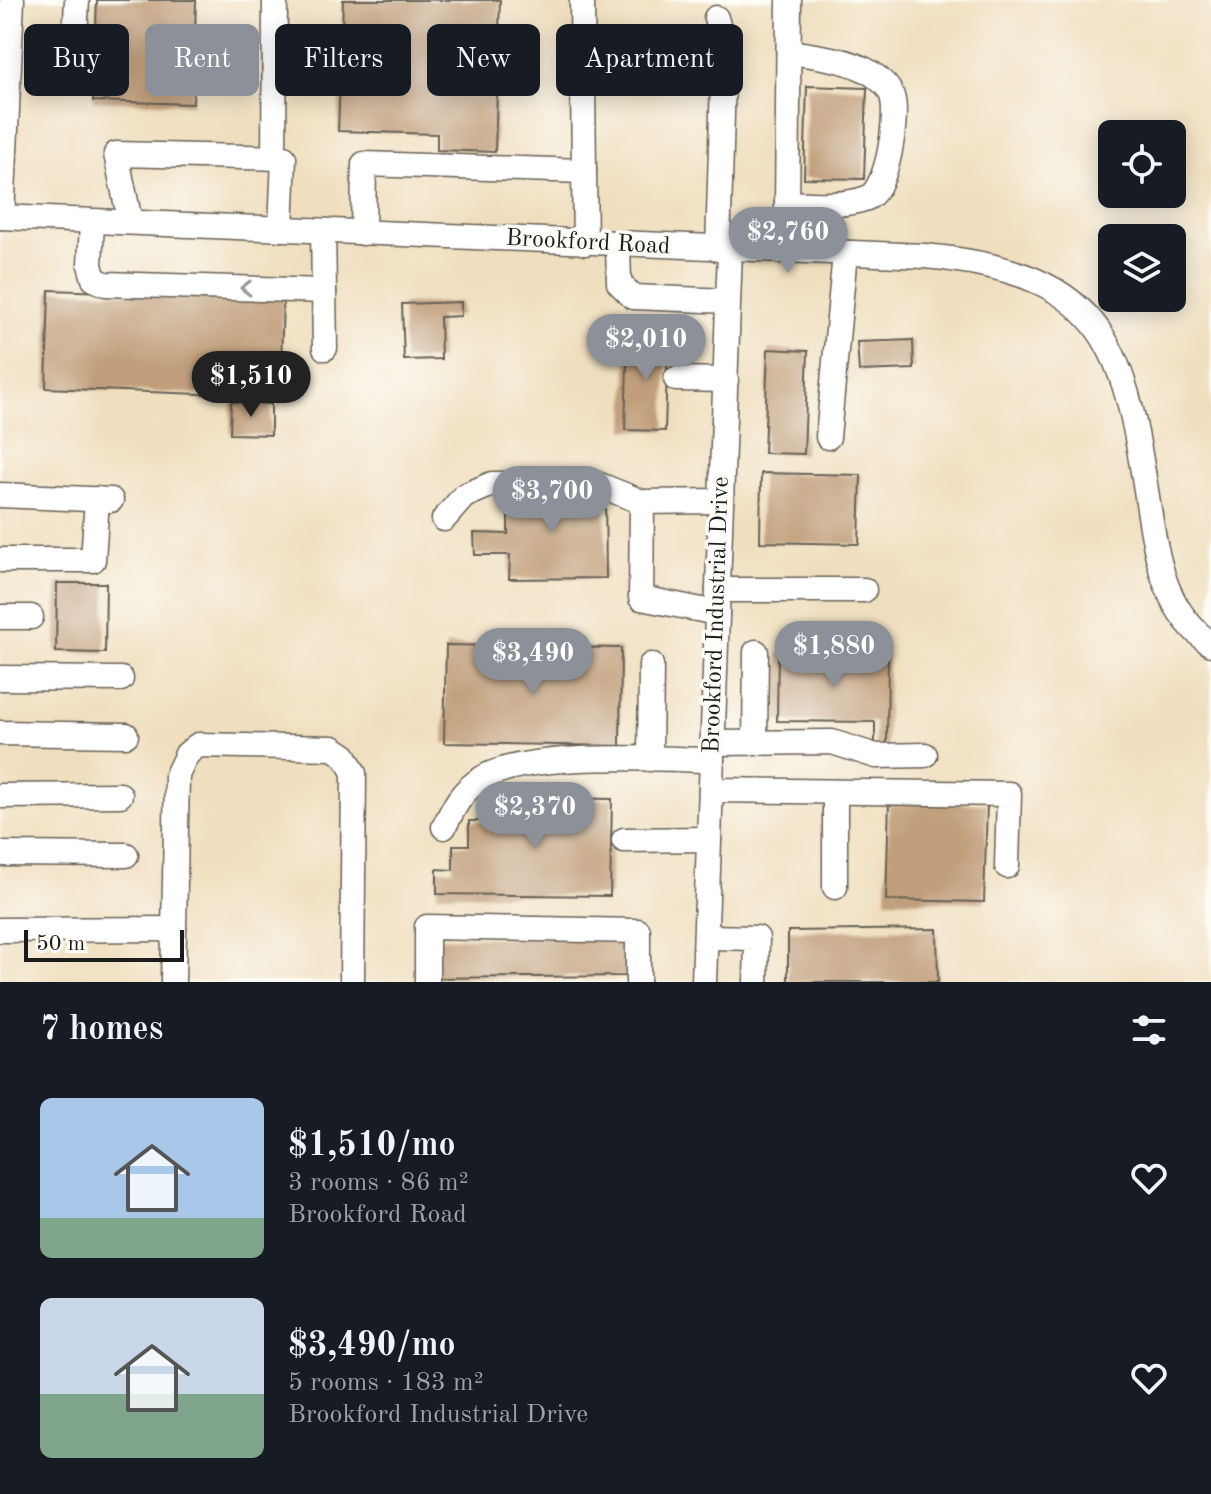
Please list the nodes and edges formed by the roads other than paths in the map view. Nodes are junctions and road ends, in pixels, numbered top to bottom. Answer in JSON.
{"nodes":[{"id":1,"x":12,"y":0,"type":"edge"},
{"id":2,"x":77,"y":0,"type":"edge"},
{"id":3,"x":275,"y":0,"type":"edge"},
{"id":4,"x":582,"y":0,"type":"edge"},
{"id":5,"x":789,"y":0,"type":"edge"},
{"id":6,"x":716,"y":18,"type":"dead end"},
{"id":7,"x":76,"y":24,"type":"edge"},
{"id":8,"x":791,"y":52,"type":"junction"},
{"id":9,"x":3,"y":135,"type":"edge"},
{"id":10,"x":274,"y":158,"type":"junction"},
{"id":11,"x":584,"y":171,"type":"junction"},
{"id":12,"x":787,"y":203,"type":"junction"},
{"id":13,"x":1,"y":217,"type":"edge"},
{"id":14,"x":130,"y":221,"type":"junction"},
{"id":15,"x":92,"y":222,"type":"junction"},
{"id":16,"x":281,"y":229,"type":"junction"},
{"id":17,"x":323,"y":231,"type":"junction"},
{"id":18,"x":363,"y":233,"type":"junction"},
{"id":19,"x":585,"y":243,"type":"junction"},
{"id":20,"x":618,"y":244,"type":"junction"},
{"id":21,"x":724,"y":249,"type":"junction"},
{"id":22,"x":780,"y":251,"type":"junction"},
{"id":23,"x":845,"y":253,"type":"junction"},
{"id":24,"x":324,"y":291,"type":"junction"},
{"id":25,"x":728,"y":301,"type":"junction"},
{"id":26,"x":325,"y":348,"type":"dead end"},
{"id":27,"x":676,"y":379,"type":"dead end"},
{"id":28,"x":726,"y":380,"type":"junction"},
{"id":29,"x":828,"y":437,"type":"dead end"},
{"id":30,"x":0,"y":495,"type":"edge"},
{"id":31,"x":721,"y":501,"type":"junction"},
{"id":32,"x":642,"y":502,"type":"junction"},
{"id":33,"x":444,"y":519,"type":"dead end"},
{"id":34,"x":0,"y":560,"type":"edge"},
{"id":35,"x":864,"y":590,"type":"dead end"},
{"id":36,"x":718,"y":601,"type":"junction"},
{"id":37,"x":0,"y":617,"type":"edge"},
{"id":38,"x":31,"y":617,"type":"dead end"},
{"id":39,"x":1211,"y":644,"type":"edge"},
{"id":40,"x":756,"y":652,"type":"dead end"},
{"id":41,"x":651,"y":665,"type":"dead end"},
{"id":42,"x":0,"y":678,"type":"edge"},
{"id":43,"x":121,"y":679,"type":"dead end"},
{"id":44,"x":0,"y":733,"type":"edge"},
{"id":45,"x":126,"y":735,"type":"dead end"},
{"id":46,"x":755,"y":743,"type":"junction"},
{"id":47,"x":712,"y":752,"type":"junction"},
{"id":48,"x":925,"y":755,"type":"dead end"},
{"id":49,"x":650,"y":759,"type":"junction"},
{"id":50,"x":711,"y":790,"type":"junction"},
{"id":51,"x":835,"y":792,"type":"junction"},
{"id":52,"x":120,"y":795,"type":"dead end"},
{"id":53,"x":0,"y":796,"type":"edge"},
{"id":54,"x":444,"y":827,"type":"dead end"},
{"id":55,"x":709,"y":839,"type":"junction"},
{"id":56,"x":624,"y":840,"type":"dead end"},
{"id":57,"x":0,"y":854,"type":"edge"},
{"id":58,"x":126,"y":855,"type":"dead end"},
{"id":59,"x":1007,"y":866,"type":"dead end"},
{"id":60,"x":835,"y":887,"type":"dead end"},
{"id":61,"x":174,"y":929,"type":"junction"},
{"id":62,"x":0,"y":930,"type":"edge"},
{"id":63,"x":706,"y":937,"type":"junction"},
{"id":64,"x":173,"y":982,"type":"edge"},
{"id":65,"x":352,"y":982,"type":"edge"},
{"id":66,"x":427,"y":982,"type":"edge"},
{"id":67,"x":638,"y":982,"type":"edge"},
{"id":68,"x":704,"y":982,"type":"edge"},
{"id":69,"x":756,"y":982,"type":"edge"}],
"edges":[{"from":1,"to":9,"type":"street"},
{"from":2,"to":7,"type":"street"},
{"from":3,"to":10,"type":"street"},
{"from":4,"to":11,"type":"street"},
{"from":5,"to":8,"type":"street"},
{"from":6,"to":21,"type":"street","name":"Brookford Industrial Drive"},
{"from":8,"to":12,"type":"street"},
{"from":8,"to":12,"type":"street"},
{"from":9,"to":13,"type":"street"},
{"from":10,"to":14,"type":"street"},
{"from":10,"to":16,"type":"street"},
{"from":11,"to":18,"type":"street"},
{"from":11,"to":19,"type":"street"},
{"from":12,"to":22,"type":"street"},
{"from":13,"to":15,"type":"street","name":"Brookford Road"},
{"from":14,"to":15,"type":"street","name":"Brookford Road"},
{"from":14,"to":16,"type":"street","name":"Brookford Road"},
{"from":24,"to":15,"type":"street","one_way":true},
{"from":16,"to":17,"type":"street","name":"Brookford Road"},
{"from":17,"to":18,"type":"street","name":"Brookford Road"},
{"from":17,"to":24,"type":"street"},
{"from":18,"to":19,"type":"street","name":"Brookford Road"},
{"from":19,"to":20,"type":"street","name":"Brookford Road"},
{"from":20,"to":21,"type":"street","name":"Brookford Road"},
{"from":20,"to":25,"type":"street"},
{"from":21,"to":22,"type":"street","name":"Brookford Road"},
{"from":21,"to":25,"type":"street","name":"Brookford Industrial Drive"},
{"from":22,"to":23,"type":"street","name":"Brookford Road"},
{"from":23,"to":29,"type":"street"},
{"from":23,"to":39,"type":"street","name":"Brookford Road"},
{"from":24,"to":26,"type":"street"},
{"from":25,"to":28,"type":"street","name":"Brookford Industrial Drive"},
{"from":27,"to":28,"type":"street"},
{"from":28,"to":31,"type":"street","name":"Brookford Industrial Drive"},
{"from":30,"to":34,"type":"street"},
{"from":31,"to":32,"type":"street"},
{"from":31,"to":36,"type":"street","name":"Brookford Industrial Drive"},
{"from":32,"to":33,"type":"street"},
{"from":32,"to":36,"type":"street"},
{"from":35,"to":36,"type":"street"},
{"from":36,"to":47,"type":"street","name":"Brookford Industrial Drive"},
{"from":37,"to":38,"type":"street"},
{"from":40,"to":46,"type":"street"},
{"from":41,"to":49,"type":"street"},
{"from":42,"to":43,"type":"street"},
{"from":44,"to":45,"type":"street"},
{"from":46,"to":47,"type":"street"},
{"from":46,"to":48,"type":"street"},
{"from":47,"to":49,"type":"street"},
{"from":47,"to":50,"type":"street","name":"Brookford Industrial Drive"},
{"from":49,"to":54,"type":"street"},
{"from":50,"to":51,"type":"street"},
{"from":50,"to":55,"type":"street","name":"Brookford Industrial Drive"},
{"from":51,"to":59,"type":"street"},
{"from":51,"to":60,"type":"street"},
{"from":52,"to":53,"type":"street"},
{"from":55,"to":56,"type":"street"},
{"from":55,"to":63,"type":"street","name":"Brookford Industrial Drive"},
{"from":57,"to":58,"type":"street"},
{"from":61,"to":62,"type":"street"},
{"from":61,"to":64,"type":"street"},
{"from":61,"to":65,"type":"street"},
{"from":63,"to":68,"type":"street","name":"Brookford Industrial Drive"},
{"from":63,"to":69,"type":"street"},
{"from":66,"to":67,"type":"street"}]}
